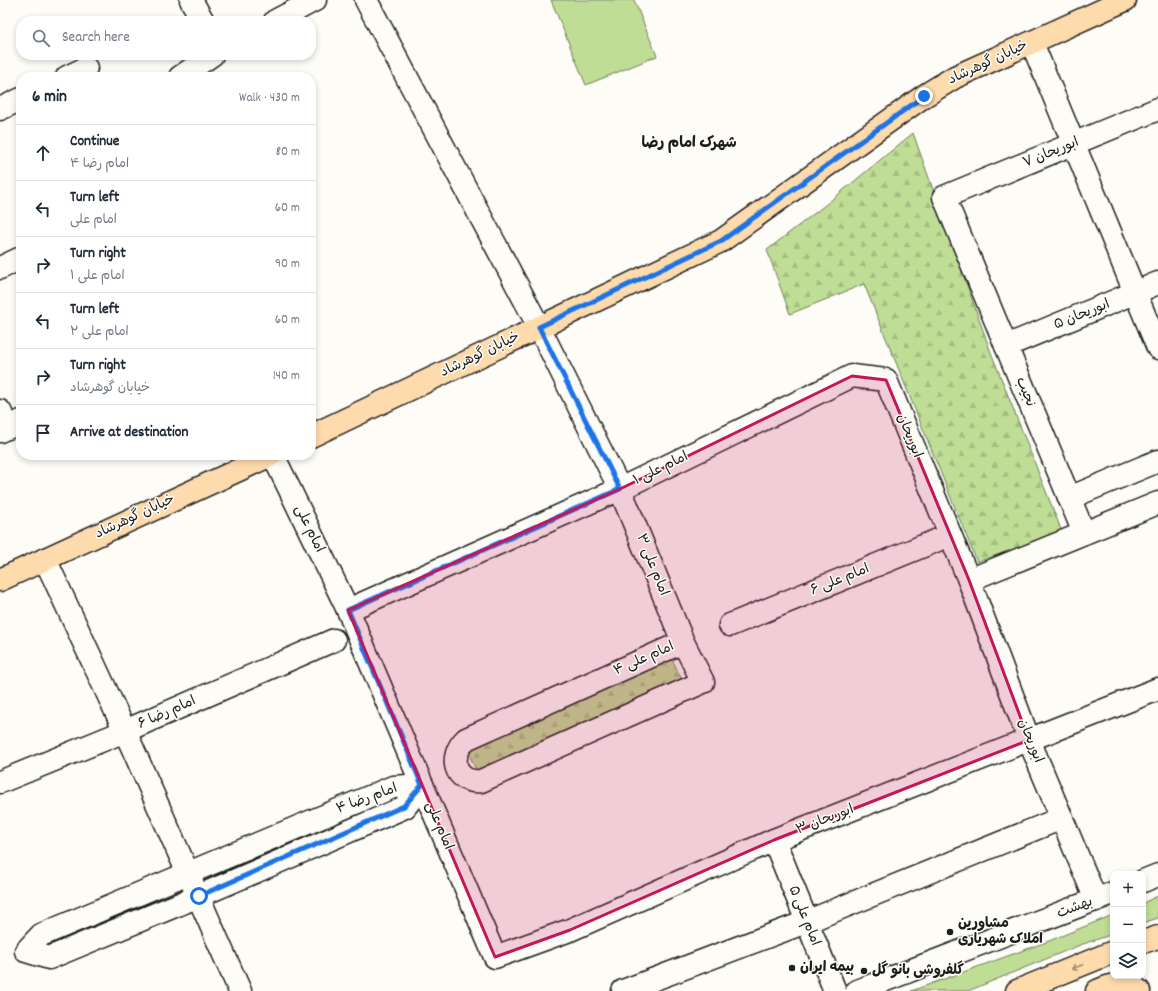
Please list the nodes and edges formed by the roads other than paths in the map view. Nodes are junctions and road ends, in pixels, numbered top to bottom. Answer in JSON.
{"nodes":[{"id":1,"x":191,"y":0,"type":"edge"},
{"id":2,"x":315,"y":0,"type":"edge"},
{"id":3,"x":366,"y":0,"type":"edge"},
{"id":4,"x":1125,"y":0,"type":"edge"},
{"id":5,"x":200,"y":16,"type":"edge"},
{"id":6,"x":285,"y":16,"type":"edge"},
{"id":7,"x":1032,"y":43,"type":"junction"},
{"id":8,"x":205,"y":60,"type":"edge"},
{"id":9,"x":187,"y":72,"type":"edge"},
{"id":10,"x":16,"y":101,"type":"edge"},
{"id":11,"x":0,"y":109,"type":"edge"},
{"id":12,"x":1158,"y":109,"type":"edge"},
{"id":13,"x":1074,"y":144,"type":"junction"},
{"id":14,"x":944,"y":197,"type":"joint"},
{"id":15,"x":16,"y":260,"type":"edge"},
{"id":16,"x":0,"y":268,"type":"edge"},
{"id":17,"x":1158,"y":283,"type":"edge"},
{"id":18,"x":1135,"y":293,"type":"junction"},
{"id":19,"x":539,"y":327,"type":"junction"},
{"id":20,"x":1006,"y":346,"type":"junction"},
{"id":21,"x":1158,"y":348,"type":"edge"},
{"id":22,"x":886,"y":380,"type":"joint"},
{"id":23,"x":316,"y":434,"type":"edge"},
{"id":24,"x":261,"y":460,"type":"edge"},
{"id":25,"x":274,"y":460,"type":"edge"},
{"id":26,"x":1158,"y":461,"type":"edge"},
{"id":27,"x":620,"y":489,"type":"junction"},
{"id":28,"x":1069,"y":498,"type":"junction"},
{"id":29,"x":1158,"y":503,"type":"edge"},
{"id":30,"x":1084,"y":533,"type":"junction"},
{"id":31,"x":950,"y":535,"type":"junction"},
{"id":32,"x":45,"y":559,"type":"junction"},
{"id":33,"x":0,"y":580,"type":"edge"},
{"id":34,"x":969,"y":580,"type":"junction"},
{"id":35,"x":348,"y":610,"type":"junction"},
{"id":36,"x":730,"y":625,"type":"dead end"},
{"id":37,"x":334,"y":640,"type":"dead end"},
{"id":38,"x":683,"y":642,"type":"junction"},
{"id":39,"x":1158,"y":689,"type":"edge"},
{"id":40,"x":125,"y":731,"type":"junction"},
{"id":41,"x":1029,"y":740,"type":"junction"},
{"id":42,"x":0,"y":782,"type":"edge"},
{"id":43,"x":422,"y":785,"type":"junction"},
{"id":44,"x":1062,"y":818,"type":"junction"},
{"id":45,"x":774,"y":840,"type":"junction"},
{"id":46,"x":189,"y":873,"type":"junction"},
{"id":47,"x":1158,"y":875,"type":"edge"},
{"id":48,"x":1146,"y":880,"type":"edge"},
{"id":49,"x":199,"y":896,"type":"junction"},
{"id":50,"x":1104,"y":896,"type":"edge"},
{"id":51,"x":806,"y":922,"type":"junction"},
{"id":52,"x":1158,"y":937,"type":"edge"},
{"id":53,"x":1146,"y":941,"type":"edge"},
{"id":54,"x":1110,"y":953,"type":"edge"},
{"id":55,"x":495,"y":956,"type":"joint"},
{"id":56,"x":240,"y":991,"type":"edge"},
{"id":57,"x":623,"y":991,"type":"edge"},
{"id":58,"x":835,"y":991,"type":"edge"},
{"id":59,"x":857,"y":991,"type":"edge"},
{"id":60,"x":1017,"y":991,"type":"edge"},
{"id":61,"x":1097,"y":991,"type":"edge"},
{"id":62,"x":1139,"y":991,"type":"edge"}],
"edges":[{"from":1,"to":5,"type":"street"},
{"from":2,"to":6,"type":"street"},
{"from":3,"to":19,"type":"street","name":"امام علی ۳"},
{"from":4,"to":7,"type":"main road","name":"خیابان گوهرشاد"},
{"from":7,"to":13,"type":"street"},
{"from":7,"to":19,"type":"main road","name":"خیابان گوهرشاد"},
{"from":8,"to":9,"type":"street"},
{"from":10,"to":11,"type":"street"},
{"from":12,"to":13,"type":"street","name":"ابوریحان ۷"},
{"from":13,"to":14,"type":"street","name":"ابوریحان ۷"},
{"from":13,"to":18,"type":"street"},
{"from":14,"to":20,"type":"street","name":"نجیب"},
{"from":15,"to":16,"type":"street"},
{"from":17,"to":18,"type":"street","name":"ابوریحان ۵"},
{"from":18,"to":20,"type":"street","name":"ابوریحان ۵"},
{"from":18,"to":21,"type":"street"},
{"from":19,"to":23,"type":"main road","name":"خیابان گوهرشاد"},
{"from":19,"to":27,"type":"street","name":"امام علی ۳"},
{"from":20,"to":28,"type":"street","name":"نجیب"},
{"from":22,"to":27,"type":"street","name":"امام علی ۱"},
{"from":22,"to":31,"type":"street","name":"ابوریحان"},
{"from":24,"to":32,"type":"main road","name":"خیابان گوهرشاد"},
{"from":25,"to":35,"type":"street","name":"امام علی"},
{"from":26,"to":28,"type":"street"},
{"from":27,"to":35,"type":"street","name":"امام علی ۱"},
{"from":27,"to":38,"type":"street","name":"امام علی ۳"},
{"from":28,"to":30,"type":"street","name":"نجیب"},
{"from":29,"to":30,"type":"street"},
{"from":30,"to":34,"type":"street"},
{"from":31,"to":34,"type":"street","name":"ابوریحان"},
{"from":31,"to":36,"type":"street","name":"امام علی ۶"},
{"from":32,"to":33,"type":"main road","name":"خیابان گوهرشاد"},
{"from":32,"to":40,"type":"street"},
{"from":34,"to":41,"type":"street","name":"ابوریحان"},
{"from":35,"to":43,"type":"street","name":"امام علی"},
{"from":37,"to":40,"type":"street","name":"امام رضا ۶"},
{"from":38,"to":38,"type":"street","name":"امام علی ۴"},
{"from":39,"to":41,"type":"street","name":"ابوریحان ۳"},
{"from":40,"to":42,"type":"street","name":"امام رضا ۶"},
{"from":40,"to":46,"type":"street"},
{"from":41,"to":44,"type":"street","name":"ابوریحان"},
{"from":41,"to":45,"type":"street","name":"ابوریحان ۳"},
{"from":43,"to":46,"type":"street","name":"امام رضا ۴"},
{"from":43,"to":49,"type":"street","name":"امام رضا ۴"},
{"from":43,"to":55,"type":"street","name":"امام علی"},
{"from":44,"to":50,"type":"street","name":"ابوریحان"},
{"from":44,"to":51,"type":"street"},
{"from":45,"to":51,"type":"street","name":"امام علی ۵"},
{"from":45,"to":55,"type":"street","name":"ابوریحان ۳"},
{"from":46,"to":49,"type":"street"},
{"from":46,"to":49,"type":"street","name":"امام رضا ۴"},
{"from":47,"to":48,"type":"street"},
{"from":49,"to":56,"type":"street"},
{"from":50,"to":59,"type":"street","name":"بهشت"},
{"from":51,"to":57,"type":"street"},
{"from":51,"to":58,"type":"street","name":"امام علی ۵"},
{"from":52,"to":53,"type":"main road"},
{"from":54,"to":60,"type":"main road","one_way":true},
{"from":61,"to":62,"type":"main road"}]}
